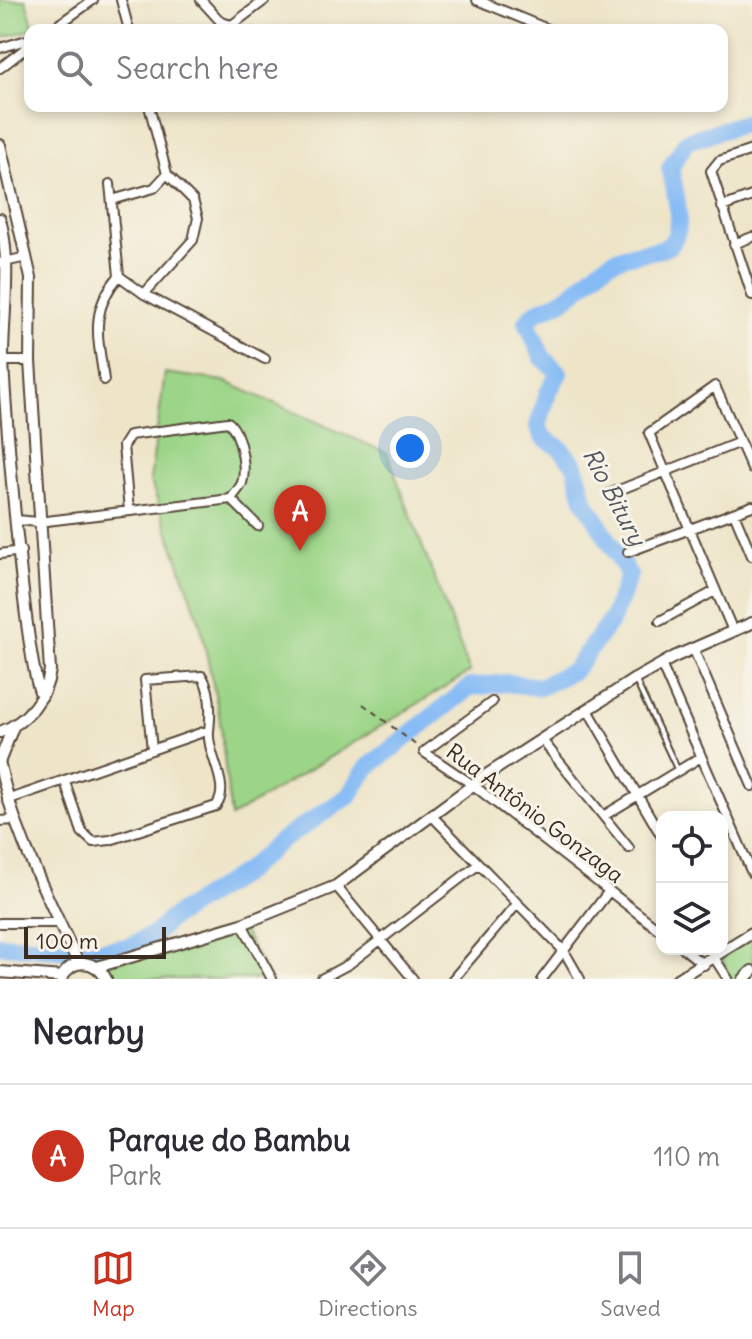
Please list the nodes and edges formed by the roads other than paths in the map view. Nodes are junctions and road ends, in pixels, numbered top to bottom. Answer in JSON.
{"nodes":[{"id":1,"x":93,"y":0,"type":"edge"},
{"id":2,"x":121,"y":0,"type":"edge"},
{"id":3,"x":201,"y":0,"type":"edge"},
{"id":4,"x":265,"y":0,"type":"edge"},
{"id":5,"x":477,"y":0,"type":"edge"},
{"id":6,"x":59,"y":24,"type":"edge"},
{"id":7,"x":127,"y":24,"type":"edge"},
{"id":8,"x":228,"y":24,"type":"edge"},
{"id":9,"x":233,"y":24,"type":"edge"},
{"id":10,"x":535,"y":24,"type":"edge"},
{"id":11,"x":24,"y":41,"type":"edge"},
{"id":12,"x":0,"y":48,"type":"edge"},
{"id":13,"x":24,"y":50,"type":"edge"},
{"id":14,"x":0,"y":68,"type":"edge"},
{"id":15,"x":151,"y":112,"type":"edge"},
{"id":16,"x":0,"y":145,"type":"edge"},
{"id":17,"x":752,"y":150,"type":"edge"},
{"id":18,"x":167,"y":174,"type":"junction"},
{"id":19,"x":110,"y":184,"type":"dead end"},
{"id":20,"x":752,"y":196,"type":"edge"},
{"id":21,"x":112,"y":200,"type":"junction"},
{"id":22,"x":722,"y":207,"type":"junction"},
{"id":23,"x":0,"y":219,"type":"edge"},
{"id":24,"x":752,"y":237,"type":"edge"},
{"id":25,"x":734,"y":244,"type":"junction"},
{"id":26,"x":27,"y":257,"type":"junction"},
{"id":27,"x":3,"y":262,"type":"edge"},
{"id":28,"x":119,"y":276,"type":"junction"},
{"id":29,"x":144,"y":294,"type":"junction"},
{"id":30,"x":752,"y":295,"type":"edge"},
{"id":31,"x":265,"y":359,"type":"dead end"},
{"id":32,"x":2,"y":361,"type":"edge"},
{"id":33,"x":30,"y":361,"type":"junction"},
{"id":34,"x":104,"y":380,"type":"dead end"},
{"id":35,"x":740,"y":442,"type":"junction"},
{"id":36,"x":752,"y":469,"type":"edge"},
{"id":37,"x":667,"y":473,"type":"junction"},
{"id":38,"x":609,"y":494,"type":"dead end"},
{"id":39,"x":231,"y":499,"type":"junction"},
{"id":40,"x":752,"y":506,"type":"edge"},
{"id":41,"x":129,"y":511,"type":"junction"},
{"id":42,"x":734,"y":513,"type":"junction"},
{"id":43,"x":17,"y":520,"type":"junction"},
{"id":44,"x":38,"y":522,"type":"junction"},
{"id":45,"x":258,"y":526,"type":"dead end"},
{"id":46,"x":687,"y":530,"type":"junction"},
{"id":47,"x":21,"y":551,"type":"junction"},
{"id":48,"x":628,"y":552,"type":"dead end"},
{"id":49,"x":0,"y":554,"type":"edge"},
{"id":50,"x":752,"y":556,"type":"edge"},
{"id":51,"x":715,"y":591,"type":"junction"},
{"id":52,"x":660,"y":621,"type":"dead end"},
{"id":53,"x":752,"y":623,"type":"edge"},
{"id":54,"x":733,"y":631,"type":"junction"},
{"id":55,"x":693,"y":648,"type":"junction"},
{"id":56,"x":661,"y":664,"type":"junction"},
{"id":57,"x":635,"y":679,"type":"junction"},
{"id":58,"x":42,"y":696,"type":"junction"},
{"id":59,"x":492,"y":702,"type":"dead end"},
{"id":60,"x":588,"y":710,"type":"junction"},
{"id":61,"x":13,"y":727,"type":"junction"},
{"id":62,"x":209,"y":730,"type":"junction"},
{"id":63,"x":0,"y":732,"type":"edge"},
{"id":64,"x":542,"y":740,"type":"junction"},
{"id":65,"x":152,"y":750,"type":"junction"},
{"id":66,"x":701,"y":757,"type":"junction"},
{"id":67,"x":0,"y":762,"type":"edge"},
{"id":68,"x":678,"y":771,"type":"junction"},
{"id":69,"x":65,"y":782,"type":"junction"},
{"id":70,"x":473,"y":785,"type":"junction"},
{"id":71,"x":752,"y":786,"type":"edge"},
{"id":72,"x":637,"y":795,"type":"junction"},
{"id":73,"x":7,"y":800,"type":"junction"},
{"id":74,"x":605,"y":815,"type":"junction"},
{"id":75,"x":432,"y":816,"type":"junction"},
{"id":76,"x":15,"y":820,"type":"junction"},
{"id":77,"x":0,"y":821,"type":"edge"},
{"id":78,"x":656,"y":827,"type":"edge"},
{"id":79,"x":629,"y":848,"type":"dead end"},
{"id":80,"x":479,"y":864,"type":"junction"},
{"id":81,"x":752,"y":873,"type":"edge"},
{"id":82,"x":336,"y":886,"type":"junction"},
{"id":83,"x":609,"y":891,"type":"junction"},
{"id":84,"x":518,"y":903,"type":"junction"},
{"id":85,"x":0,"y":923,"type":"edge"},
{"id":86,"x":242,"y":924,"type":"junction"},
{"id":87,"x":62,"y":927,"type":"junction"},
{"id":88,"x":656,"y":927,"type":"edge"},
{"id":89,"x":752,"y":933,"type":"edge"},
{"id":90,"x":381,"y":941,"type":"junction"},
{"id":91,"x":728,"y":944,"type":"edge"},
{"id":92,"x":564,"y":951,"type":"junction"},
{"id":93,"x":696,"y":955,"type":"edge"},
{"id":94,"x":716,"y":955,"type":"edge"},
{"id":95,"x":76,"y":960,"type":"junction"},
{"id":96,"x":709,"y":962,"type":"junction"},
{"id":97,"x":97,"y":967,"type":"junction"},
{"id":98,"x":752,"y":971,"type":"edge"},
{"id":99,"x":0,"y":972,"type":"edge"},
{"id":100,"x":61,"y":978,"type":"edge"},
{"id":101,"x":106,"y":979,"type":"edge"},
{"id":102,"x":272,"y":979,"type":"edge"},
{"id":103,"x":321,"y":979,"type":"edge"},
{"id":104,"x":413,"y":979,"type":"edge"},
{"id":105,"x":453,"y":979,"type":"edge"},
{"id":106,"x":542,"y":979,"type":"edge"},
{"id":107,"x":580,"y":979,"type":"edge"},
{"id":108,"x":677,"y":979,"type":"edge"},
{"id":109,"x":728,"y":979,"type":"edge"},
{"id":110,"x":744,"y":979,"type":"edge"}],
"edges":[{"from":1,"to":6,"type":"street"},
{"from":2,"to":7,"type":"street"},
{"from":3,"to":8,"type":"street"},
{"from":4,"to":9,"type":"street"},
{"from":5,"to":10,"type":"street"},
{"from":11,"to":12,"type":"street"},
{"from":13,"to":14,"type":"street"},
{"from":15,"to":18,"type":"street"},
{"from":16,"to":26,"type":"street"},
{"from":17,"to":22,"type":"street"},
{"from":18,"to":21,"type":"street"},
{"from":18,"to":29,"type":"street"},
{"from":19,"to":21,"type":"street"},
{"from":20,"to":22,"type":"street"},
{"from":21,"to":28,"type":"street"},
{"from":22,"to":25,"type":"street"},
{"from":23,"to":27,"type":"street"},
{"from":24,"to":25,"type":"street"},
{"from":25,"to":30,"type":"street"},
{"from":26,"to":27,"type":"street"},
{"from":26,"to":33,"type":"street"},
{"from":27,"to":32,"type":"street"},
{"from":28,"to":29,"type":"street"},
{"from":28,"to":34,"type":"street"},
{"from":29,"to":31,"type":"street"},
{"from":32,"to":33,"type":"street"},
{"from":32,"to":43,"type":"street"},
{"from":33,"to":44,"type":"street"},
{"from":35,"to":36,"type":"street"},
{"from":35,"to":37,"type":"street"},
{"from":35,"to":37,"type":"street"},
{"from":37,"to":38,"type":"street"},
{"from":37,"to":46,"type":"street"},
{"from":39,"to":41,"type":"street"},
{"from":39,"to":41,"type":"street"},
{"from":39,"to":45,"type":"street"},
{"from":40,"to":42,"type":"street"},
{"from":41,"to":44,"type":"street"},
{"from":42,"to":46,"type":"street"},
{"from":42,"to":50,"type":"street"},
{"from":43,"to":44,"type":"street"},
{"from":43,"to":47,"type":"street"},
{"from":44,"to":58,"type":"street"},
{"from":46,"to":48,"type":"street"},
{"from":46,"to":51,"type":"street"},
{"from":47,"to":49,"type":"street"},
{"from":47,"to":58,"type":"street"},
{"from":51,"to":52,"type":"street"},
{"from":51,"to":54,"type":"street"},
{"from":53,"to":54,"type":"street"},
{"from":54,"to":55,"type":"street"},
{"from":55,"to":56,"type":"street"},
{"from":55,"to":71,"type":"street"},
{"from":56,"to":57,"type":"street"},
{"from":56,"to":66,"type":"street"},
{"from":57,"to":60,"type":"street"},
{"from":57,"to":68,"type":"lane"},
{"from":58,"to":61,"type":"street"},
{"from":59,"to":70,"type":"street","name":"Rua Antônio Gonzaga"},
{"from":60,"to":64,"type":"street"},
{"from":60,"to":72,"type":"street"},
{"from":61,"to":63,"type":"street"},
{"from":61,"to":67,"type":"street"},
{"from":62,"to":65,"type":"street"},
{"from":62,"to":65,"type":"street"},
{"from":62,"to":69,"type":"street"},
{"from":64,"to":70,"type":"street"},
{"from":64,"to":74,"type":"street"},
{"from":65,"to":69,"type":"street"},
{"from":66,"to":68,"type":"street"},
{"from":66,"to":81,"type":"street"},
{"from":67,"to":73,"type":"street"},
{"from":68,"to":72,"type":"street"},
{"from":69,"to":73,"type":"street"},
{"from":70,"to":75,"type":"street"},
{"from":70,"to":83,"type":"street","name":"Rua Antônio Gonzaga"},
{"from":72,"to":74,"type":"street"},
{"from":72,"to":78,"type":"street"},
{"from":73,"to":76,"type":"street"},
{"from":74,"to":79,"type":"street"},
{"from":75,"to":80,"type":"street"},
{"from":75,"to":82,"type":"street"},
{"from":76,"to":77,"type":"street"},
{"from":76,"to":87,"type":"street"},
{"from":80,"to":84,"type":"street"},
{"from":80,"to":90,"type":"street"},
{"from":82,"to":86,"type":"street"},
{"from":82,"to":90,"type":"street"},
{"from":83,"to":88,"type":"street","name":"Rua Antônio Gonzaga"},
{"from":83,"to":92,"type":"street"},
{"from":84,"to":92,"type":"street"},
{"from":84,"to":105,"type":"street"},
{"from":85,"to":87,"type":"street"},
{"from":86,"to":97,"type":"street"},
{"from":86,"to":102,"type":"street"},
{"from":87,"to":95,"type":"street"},
{"from":89,"to":91,"type":"street"},
{"from":90,"to":103,"type":"street"},
{"from":90,"to":104,"type":"street"},
{"from":92,"to":106,"type":"street"},
{"from":92,"to":107,"type":"street"},
{"from":93,"to":96,"type":"street"},
{"from":94,"to":96,"type":"street"},
{"from":95,"to":97,"type":"street"},
{"from":95,"to":100,"type":"street"},
{"from":96,"to":108,"type":"street"},
{"from":96,"to":109,"type":"street"},
{"from":97,"to":101,"type":"street"},
{"from":98,"to":110,"type":"street"},
{"from":99,"to":100,"type":"street"}]}
